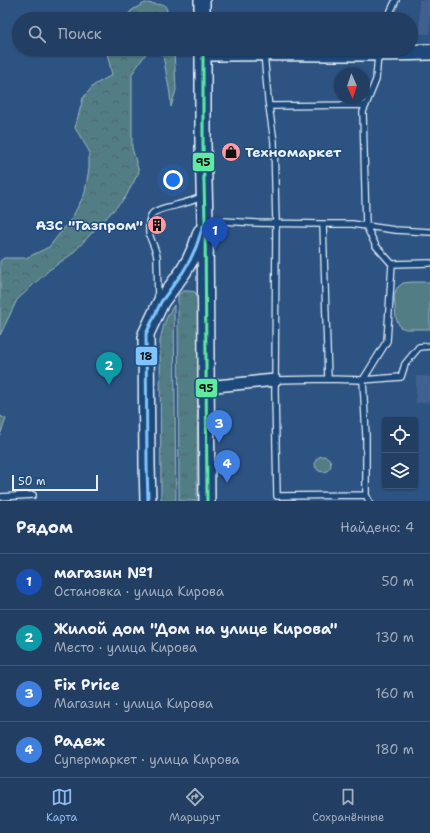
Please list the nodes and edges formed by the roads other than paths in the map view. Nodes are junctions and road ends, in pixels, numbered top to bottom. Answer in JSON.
{"nodes":[{"id":1,"x":202,"y":0,"type":"edge"},
{"id":2,"x":396,"y":0,"type":"edge"},
{"id":3,"x":202,"y":12,"type":"edge"},
{"id":4,"x":390,"y":12,"type":"edge"},
{"id":5,"x":418,"y":52,"type":"edge"},
{"id":6,"x":430,"y":52,"type":"edge"},
{"id":7,"x":203,"y":56,"type":"edge"},
{"id":8,"x":264,"y":56,"type":"edge"},
{"id":9,"x":374,"y":56,"type":"edge"},
{"id":10,"x":366,"y":105,"type":"junction"},
{"id":11,"x":269,"y":106,"type":"junction"},
{"id":12,"x":204,"y":196,"type":"junction"},
{"id":13,"x":205,"y":220,"type":"junction"},
{"id":14,"x":276,"y":223,"type":"junction"},
{"id":15,"x":323,"y":224,"type":"junction"},
{"id":16,"x":366,"y":226,"type":"junction"},
{"id":17,"x":430,"y":232,"type":"edge"},
{"id":18,"x":430,"y":263,"type":"edge"},
{"id":19,"x":392,"y":264,"type":"junction"},
{"id":20,"x":158,"y":307,"type":"junction"},
{"id":21,"x":430,"y":346,"type":"edge"},
{"id":22,"x":328,"y":379,"type":"junction"},
{"id":23,"x":275,"y":380,"type":"junction"},
{"id":24,"x":363,"y":380,"type":"junction"},
{"id":25,"x":206,"y":387,"type":"junction"},
{"id":26,"x":33,"y":495,"type":"dead end"},
{"id":27,"x":366,"y":495,"type":"junction"},
{"id":28,"x":0,"y":498,"type":"edge"},
{"id":29,"x":148,"y":501,"type":"edge"},
{"id":30,"x":206,"y":501,"type":"edge"},
{"id":31,"x":369,"y":501,"type":"edge"}],
"edges":[{"from":1,"to":3,"type":"main road"},
{"from":2,"to":4,"type":"lane"},
{"from":5,"to":6,"type":"main road"},
{"from":7,"to":12,"type":"main road"},
{"from":8,"to":11,"type":"lane"},
{"from":9,"to":10,"type":"lane"},
{"from":10,"to":11,"type":"lane"},
{"from":10,"to":16,"type":"lane"},
{"from":11,"to":14,"type":"lane"},
{"from":12,"to":13,"type":"main road"},
{"from":12,"to":20,"type":"lane"},
{"from":13,"to":14,"type":"lane"},
{"from":13,"to":20,"type":"main road"},
{"from":13,"to":25,"type":"main road"},
{"from":14,"to":15,"type":"lane"},
{"from":14,"to":23,"type":"lane"},
{"from":15,"to":16,"type":"lane"},
{"from":15,"to":22,"type":"lane"},
{"from":16,"to":17,"type":"lane"},
{"from":16,"to":19,"type":"lane"},
{"from":18,"to":19,"type":"lane"},
{"from":19,"to":24,"type":"lane"},
{"from":20,"to":29,"type":"main road"},
{"from":21,"to":24,"type":"lane"},
{"from":22,"to":23,"type":"lane"},
{"from":22,"to":24,"type":"lane"},
{"from":23,"to":25,"type":"street"},
{"from":23,"to":27,"type":"lane"},
{"from":24,"to":27,"type":"lane"},
{"from":25,"to":30,"type":"main road"},
{"from":26,"to":28,"type":"lane"},
{"from":27,"to":31,"type":"lane"}]}
